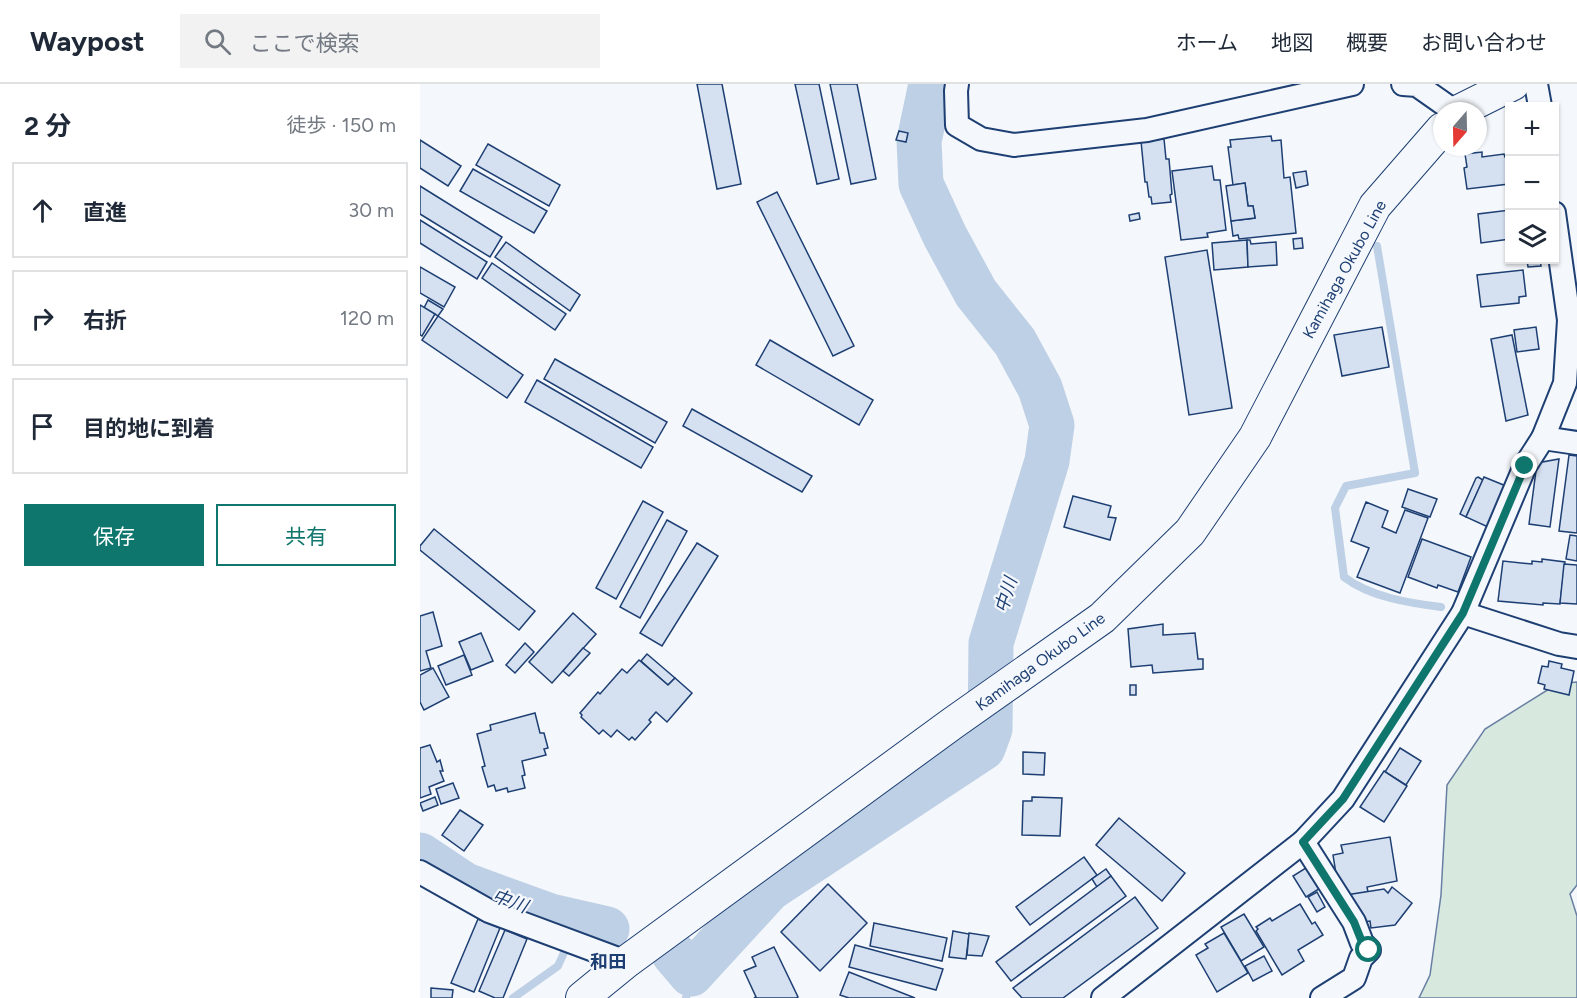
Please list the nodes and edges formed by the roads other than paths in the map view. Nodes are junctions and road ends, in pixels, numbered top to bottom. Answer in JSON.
{"nodes":[{"id":1,"x":957,"y":84,"type":"edge"},
{"id":2,"x":1352,"y":84,"type":"edge"},
{"id":3,"x":1403,"y":84,"type":"edge"},
{"id":4,"x":1513,"y":84,"type":"edge"},
{"id":5,"x":1536,"y":84,"type":"edge"},
{"id":6,"x":1442,"y":102,"type":"edge"},
{"id":7,"x":1477,"y":102,"type":"edge"},
{"id":8,"x":1539,"y":102,"type":"edge"},
{"id":9,"x":1433,"y":139,"type":"edge"},
{"id":10,"x":1559,"y":249,"type":"edge"},
{"id":11,"x":1543,"y":438,"type":"junction"},
{"id":12,"x":1577,"y":443,"type":"edge"},
{"id":13,"x":1463,"y":613,"type":"junction"},
{"id":14,"x":1577,"y":647,"type":"edge"},
{"id":15,"x":1303,"y":842,"type":"junction"},
{"id":16,"x":420,"y":872,"type":"edge"},
{"id":17,"x":626,"y":962,"type":"junction"},
{"id":18,"x":582,"y":998,"type":"edge"},
{"id":19,"x":1103,"y":998,"type":"edge"},
{"id":20,"x":1322,"y":998,"type":"edge"}],
"edges":[{"from":1,"to":2,"type":"street"},
{"from":3,"to":6,"type":"street"},
{"from":4,"to":7,"type":"main road"},
{"from":5,"to":8,"type":"street"},
{"from":9,"to":17,"type":"main road","name":"Kamihaga Okubo Line"},
{"from":10,"to":11,"type":"street"},
{"from":11,"to":12,"type":"street"},
{"from":11,"to":13,"type":"street"},
{"from":13,"to":14,"type":"street"},
{"from":13,"to":15,"type":"street"},
{"from":15,"to":19,"type":"street"},
{"from":15,"to":20,"type":"street"},
{"from":16,"to":17,"type":"street"},
{"from":17,"to":18,"type":"main road","name":"Kamihaga Okubo Line"}]}
